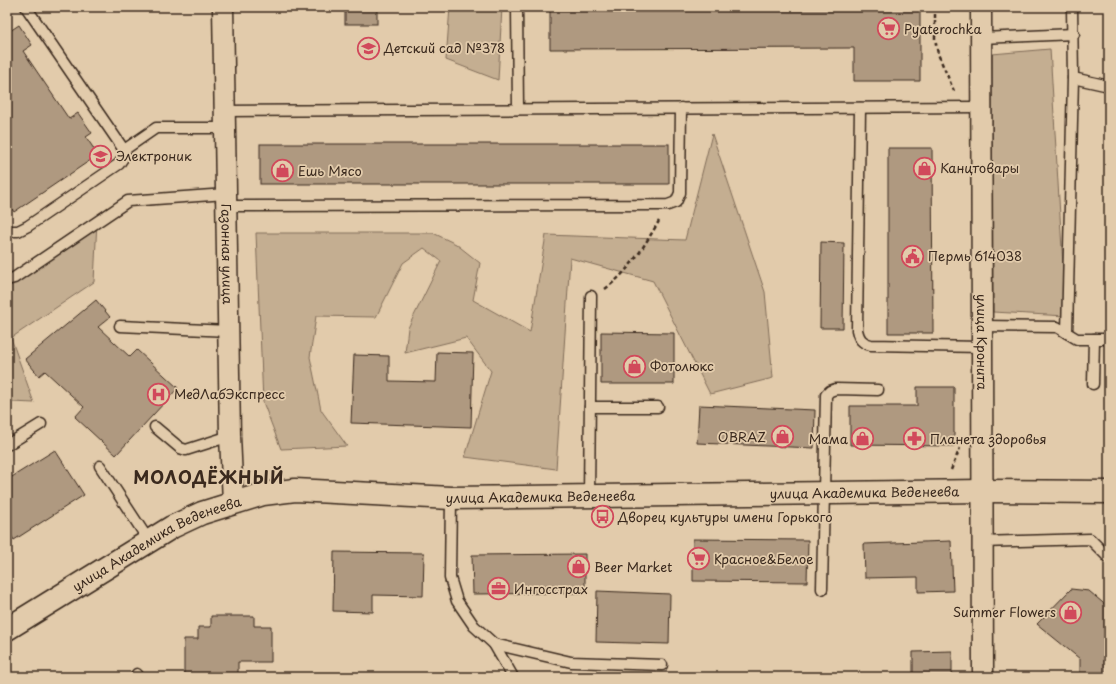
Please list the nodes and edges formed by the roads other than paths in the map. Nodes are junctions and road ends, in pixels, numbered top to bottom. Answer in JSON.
{"nodes":[{"id":1,"x":26,"y":7,"type":"edge"},
{"id":2,"x":223,"y":7,"type":"edge"},
{"id":3,"x":517,"y":7,"type":"edge"},
{"id":4,"x":981,"y":7,"type":"edge"},
{"id":5,"x":1072,"y":7,"type":"edge"},
{"id":6,"x":1074,"y":34,"type":"junction"},
{"id":7,"x":981,"y":38,"type":"junction"},
{"id":8,"x":1073,"y":78,"type":"junction"},
{"id":9,"x":1109,"y":86,"type":"edge"},
{"id":10,"x":981,"y":107,"type":"junction"},
{"id":11,"x":680,"y":108,"type":"junction"},
{"id":12,"x":860,"y":108,"type":"junction"},
{"id":13,"x":518,"y":109,"type":"junction"},
{"id":14,"x":225,"y":119,"type":"junction"},
{"id":15,"x":124,"y":150,"type":"junction"},
{"id":16,"x":226,"y":200,"type":"junction"},
{"id":17,"x":7,"y":230,"type":"edge"},
{"id":18,"x":7,"y":280,"type":"edge"},
{"id":19,"x":591,"y":296,"type":"road end"},
{"id":20,"x":120,"y":326,"type":"dead end"},
{"id":21,"x":982,"y":326,"type":"junction"},
{"id":22,"x":228,"y":330,"type":"junction"},
{"id":23,"x":1067,"y":333,"type":"junction"},
{"id":24,"x":1094,"y":339,"type":"junction"},
{"id":25,"x":1109,"y":339,"type":"edge"},
{"id":26,"x":982,"y":347,"type":"junction"},
{"id":27,"x":1093,"y":384,"type":"dead end"},
{"id":28,"x":878,"y":390,"type":"dead end"},
{"id":29,"x":590,"y":407,"type":"junction"},
{"id":30,"x":658,"y":407,"type":"dead end"},
{"id":31,"x":41,"y":424,"type":"dead end"},
{"id":32,"x":155,"y":427,"type":"dead end"},
{"id":33,"x":230,"y":436,"type":"junction"},
{"id":34,"x":7,"y":445,"type":"edge"},
{"id":35,"x":100,"y":466,"type":"dead end"},
{"id":36,"x":982,"y":491,"type":"junction"},
{"id":37,"x":1109,"y":492,"type":"edge"},
{"id":38,"x":823,"y":493,"type":"junction"},
{"id":39,"x":589,"y":496,"type":"junction"},
{"id":40,"x":451,"y":498,"type":"junction"},
{"id":41,"x":233,"y":502,"type":"junction"},
{"id":42,"x":148,"y":541,"type":"junction"},
{"id":43,"x":982,"y":542,"type":"junction"},
{"id":44,"x":1109,"y":558,"type":"edge"},
{"id":45,"x":822,"y":589,"type":"dead end"},
{"id":46,"x":8,"y":626,"type":"edge"},
{"id":47,"x":494,"y":644,"type":"junction"},
{"id":48,"x":662,"y":665,"type":"dead end"},
{"id":49,"x":513,"y":677,"type":"edge"},
{"id":50,"x":983,"y":677,"type":"edge"}],
"edges":[{"from":1,"to":15,"type":"lane"},
{"from":2,"to":14,"type":"street","name":"Газонная улица"},
{"from":3,"to":13,"type":"lane"},
{"from":4,"to":7,"type":"street","name":"улица Кронита"},
{"from":5,"to":6,"type":"lane"},
{"from":6,"to":7,"type":"lane"},
{"from":6,"to":8,"type":"lane"},
{"from":7,"to":10,"type":"street","name":"улица Кронита"},
{"from":8,"to":9,"type":"lane"},
{"from":8,"to":23,"type":"lane"},
{"from":10,"to":12,"type":"lane"},
{"from":10,"to":21,"type":"street","name":"улица Кронита"},
{"from":11,"to":12,"type":"lane"},
{"from":11,"to":13,"type":"lane"},
{"from":11,"to":16,"type":"lane"},
{"from":12,"to":26,"type":"lane"},
{"from":13,"to":14,"type":"lane"},
{"from":14,"to":15,"type":"lane"},
{"from":14,"to":16,"type":"street","name":"Газонная улица"},
{"from":15,"to":17,"type":"lane"},
{"from":16,"to":18,"type":"lane"},
{"from":16,"to":22,"type":"street","name":"Газонная улица"},
{"from":19,"to":29,"type":"lane"},
{"from":20,"to":22,"type":"lane"},
{"from":21,"to":23,"type":"lane"},
{"from":21,"to":26,"type":"street","name":"улица Кронита"},
{"from":22,"to":33,"type":"street","name":"Газонная улица"},
{"from":23,"to":24,"type":"lane"},
{"from":24,"to":25,"type":"lane"},
{"from":24,"to":27,"type":"lane"},
{"from":26,"to":36,"type":"street","name":"улица Кронита"},
{"from":28,"to":38,"type":"lane"},
{"from":29,"to":30,"type":"lane"},
{"from":29,"to":39,"type":"lane"},
{"from":31,"to":34,"type":"lane"},
{"from":32,"to":33,"type":"lane"},
{"from":33,"to":41,"type":"street","name":"Газонная улица"},
{"from":35,"to":42,"type":"lane"},
{"from":36,"to":37,"type":"street","name":"улица Академика Веденеева"},
{"from":36,"to":38,"type":"street","name":"улица Академика Веденеева"},
{"from":36,"to":43,"type":"street","name":"улица Кронита"},
{"from":38,"to":39,"type":"street","name":"улица Академика Веденеева"},
{"from":38,"to":45,"type":"lane"},
{"from":39,"to":40,"type":"street","name":"улица Академика Веденеева"},
{"from":40,"to":41,"type":"street","name":"улица Академика Веденеева"},
{"from":40,"to":47,"type":"lane"},
{"from":41,"to":42,"type":"street","name":"улица Академика Веденеева"},
{"from":42,"to":46,"type":"street","name":"улица Академика Веденеева"},
{"from":43,"to":44,"type":"lane"},
{"from":43,"to":50,"type":"street","name":"улица Кронита"},
{"from":47,"to":48,"type":"lane"},
{"from":47,"to":49,"type":"lane"}]}
